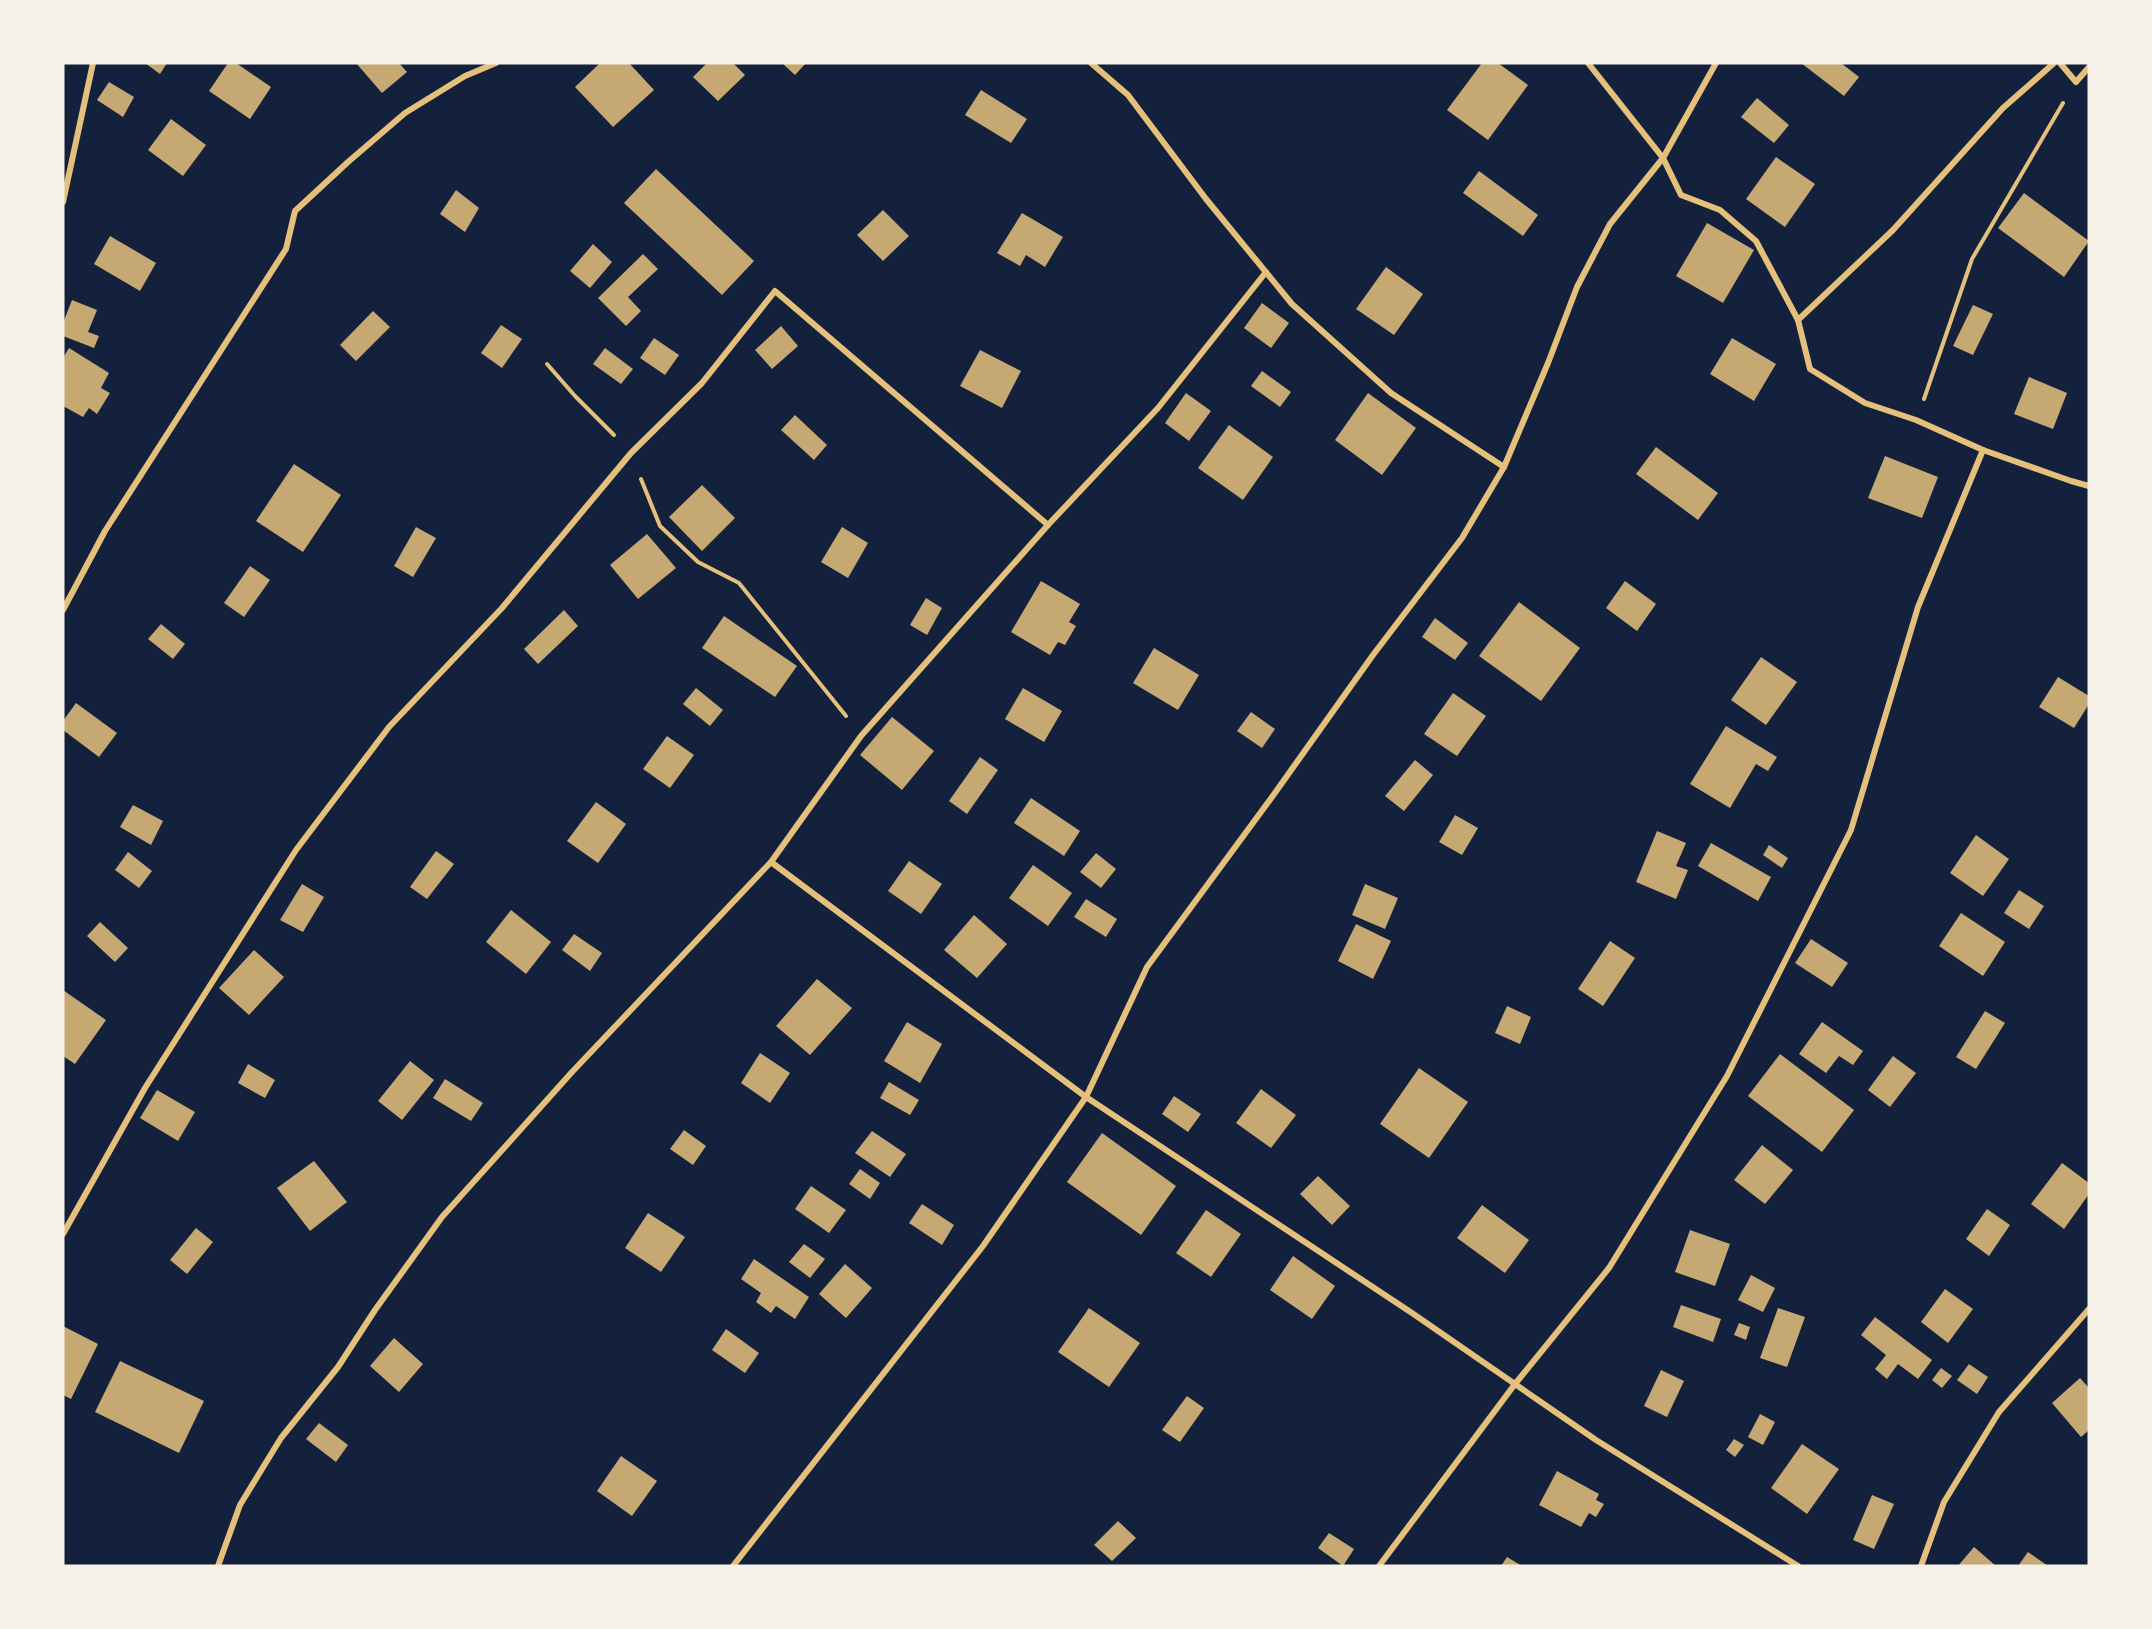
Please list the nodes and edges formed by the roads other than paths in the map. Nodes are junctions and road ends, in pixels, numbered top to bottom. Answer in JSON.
{"nodes":[{"id":1,"x":93,"y":63,"type":"edge"},
{"id":2,"x":496,"y":63,"type":"edge"},
{"id":3,"x":1091,"y":63,"type":"edge"},
{"id":4,"x":1588,"y":63,"type":"edge"},
{"id":5,"x":1716,"y":63,"type":"edge"},
{"id":6,"x":2054,"y":63,"type":"edge"},
{"id":7,"x":2060,"y":63,"type":"edge"},
{"id":8,"x":2089,"y":67,"type":"edge"},
{"id":9,"x":1664,"y":158,"type":"junction"},
{"id":10,"x":63,"y":202,"type":"edge"},
{"id":11,"x":1266,"y":272,"type":"junction"},
{"id":12,"x":1798,"y":320,"type":"junction"},
{"id":13,"x":1983,"y":450,"type":"junction"},
{"id":14,"x":1503,"y":467,"type":"junction"},
{"id":15,"x":2089,"y":486,"type":"edge"},
{"id":16,"x":1048,"y":525,"type":"junction"},
{"id":17,"x":63,"y":610,"type":"edge"},
{"id":18,"x":771,"y":862,"type":"junction"},
{"id":19,"x":1086,"y":1097,"type":"junction"},
{"id":20,"x":63,"y":1234,"type":"edge"},
{"id":21,"x":2089,"y":1309,"type":"edge"},
{"id":22,"x":1515,"y":1384,"type":"junction"},
{"id":23,"x":218,"y":1566,"type":"edge"},
{"id":24,"x":733,"y":1566,"type":"edge"},
{"id":25,"x":1379,"y":1566,"type":"edge"},
{"id":26,"x":1798,"y":1566,"type":"edge"},
{"id":27,"x":1921,"y":1566,"type":"edge"}],
"edges":[{"from":1,"to":10,"type":"street"},
{"from":2,"to":17,"type":"street"},
{"from":3,"to":11,"type":"street"},
{"from":4,"to":9,"type":"street"},
{"from":5,"to":9,"type":"street"},
{"from":6,"to":12,"type":"street"},
{"from":7,"to":8,"type":"street"},
{"from":9,"to":12,"type":"street"},
{"from":9,"to":14,"type":"street"},
{"from":11,"to":14,"type":"street"},
{"from":11,"to":16,"type":"street"},
{"from":12,"to":13,"type":"street"},
{"from":13,"to":15,"type":"street"},
{"from":13,"to":22,"type":"street"},
{"from":14,"to":19,"type":"street"},
{"from":16,"to":18,"type":"street"},
{"from":16,"to":20,"type":"street"},
{"from":18,"to":19,"type":"street"},
{"from":18,"to":23,"type":"street"},
{"from":19,"to":22,"type":"street"},
{"from":19,"to":24,"type":"street"},
{"from":21,"to":27,"type":"street"},
{"from":22,"to":25,"type":"street"},
{"from":22,"to":26,"type":"street"}]}
